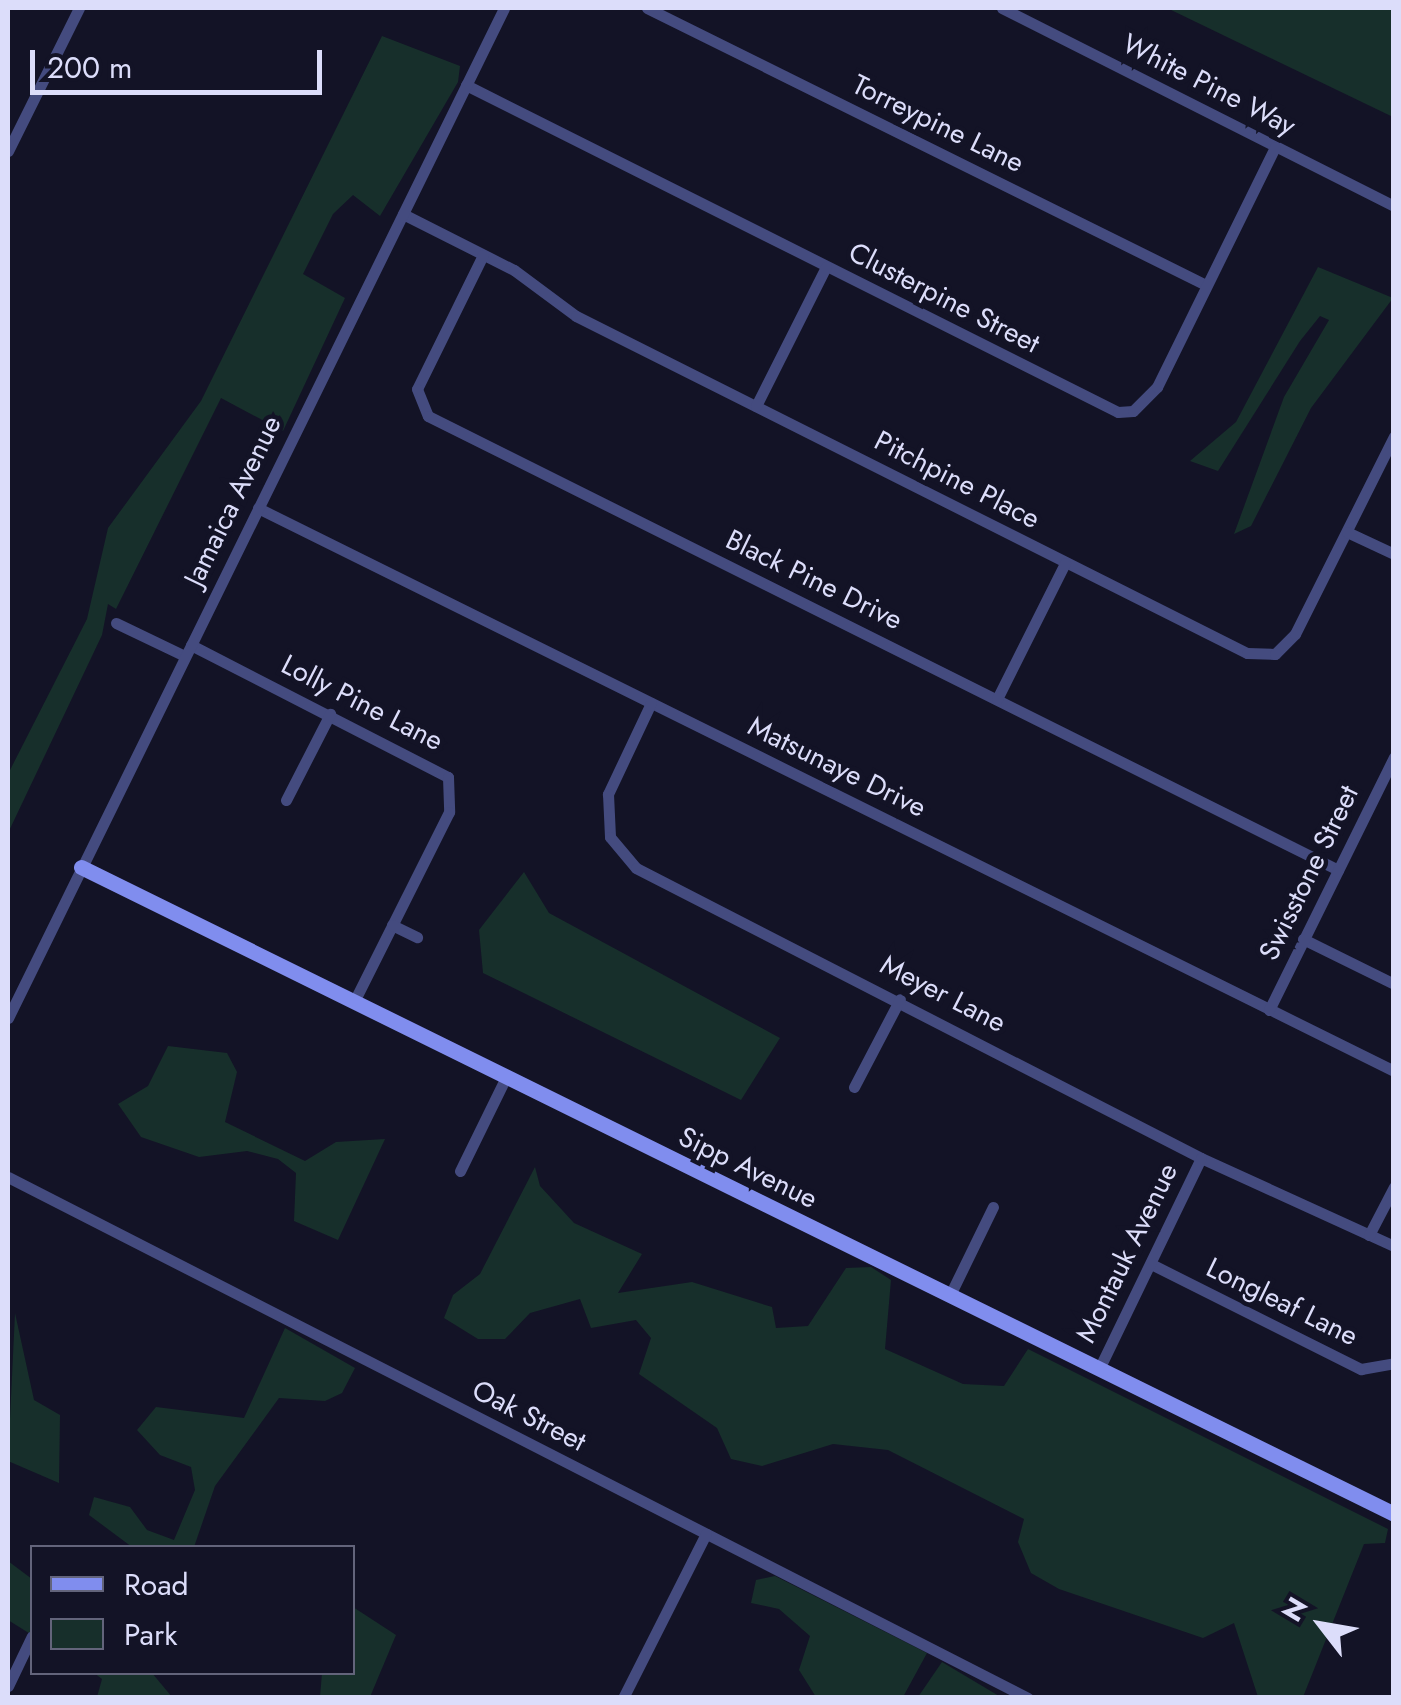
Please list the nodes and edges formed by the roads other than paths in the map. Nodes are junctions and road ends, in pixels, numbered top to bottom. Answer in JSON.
{"nodes":[{"id":1,"x":79,"y":8,"type":"edge"},
{"id":2,"x":504,"y":8,"type":"edge"},
{"id":3,"x":647,"y":8,"type":"edge"},
{"id":4,"x":1002,"y":8,"type":"edge"},
{"id":5,"x":466,"y":85,"type":"junction"},
{"id":6,"x":1275,"y":147,"type":"junction"},
{"id":7,"x":8,"y":151,"type":"edge"},
{"id":8,"x":1394,"y":206,"type":"edge"},
{"id":9,"x":402,"y":214,"type":"junction"},
{"id":10,"x":483,"y":255,"type":"junction"},
{"id":11,"x":826,"y":266,"type":"junction"},
{"id":12,"x":1206,"y":285,"type":"junction"},
{"id":13,"x":756,"y":406,"type":"junction"},
{"id":14,"x":1394,"y":436,"type":"edge"},
{"id":15,"x":258,"y":508,"type":"junction"},
{"id":16,"x":1347,"y":532,"type":"junction"},
{"id":17,"x":1394,"y":554,"type":"edge"},
{"id":18,"x":1066,"y":562,"type":"junction"},
{"id":19,"x":116,"y":624,"type":"dead end"},
{"id":20,"x":188,"y":650,"type":"junction"},
{"id":21,"x":998,"y":699,"type":"junction"},
{"id":22,"x":652,"y":703,"type":"junction"},
{"id":23,"x":330,"y":714,"type":"junction"},
{"id":24,"x":1394,"y":757,"type":"edge"},
{"id":25,"x":286,"y":800,"type":"dead end"},
{"id":26,"x":82,"y":867,"type":"junction"},
{"id":27,"x":1338,"y":870,"type":"junction"},
{"id":28,"x":392,"y":925,"type":"junction"},
{"id":29,"x":416,"y":937,"type":"dead end"},
{"id":30,"x":1303,"y":940,"type":"junction"},
{"id":31,"x":1394,"y":984,"type":"edge"},
{"id":32,"x":900,"y":999,"type":"junction"},
{"id":33,"x":354,"y":1002,"type":"junction"},
{"id":34,"x":1268,"y":1010,"type":"junction"},
{"id":35,"x":8,"y":1018,"type":"edge"},
{"id":36,"x":1394,"y":1070,"type":"edge"},
{"id":37,"x":506,"y":1076,"type":"junction"},
{"id":38,"x":854,"y":1086,"type":"dead end"},
{"id":39,"x":1201,"y":1158,"type":"junction"},
{"id":40,"x":460,"y":1171,"type":"dead end"},
{"id":41,"x":8,"y":1177,"type":"edge"},
{"id":42,"x":1394,"y":1187,"type":"edge"},
{"id":43,"x":994,"y":1207,"type":"dead end"},
{"id":44,"x":1369,"y":1235,"type":"junction"},
{"id":45,"x":1394,"y":1246,"type":"edge"},
{"id":46,"x":1150,"y":1264,"type":"junction"},
{"id":47,"x":950,"y":1296,"type":"junction"},
{"id":48,"x":1394,"y":1363,"type":"edge"},
{"id":49,"x":1099,"y":1369,"type":"junction"},
{"id":50,"x":1394,"y":1514,"type":"edge"},
{"id":51,"x":706,"y":1534,"type":"junction"},
{"id":52,"x":30,"y":1640,"type":"edge"},
{"id":53,"x":8,"y":1686,"type":"edge"},
{"id":54,"x":623,"y":1698,"type":"edge"},
{"id":55,"x":1028,"y":1698,"type":"edge"}],
"edges":[{"from":1,"to":7,"type":"street"},
{"from":2,"to":5,"type":"street","name":"Jamaica Avenue"},
{"from":3,"to":12,"type":"street","name":"Torreypine Lane"},
{"from":4,"to":6,"type":"street","name":"White Pine Way"},
{"from":5,"to":9,"type":"street","name":"Jamaica Avenue"},
{"from":5,"to":11,"type":"street","name":"Clusterpine Street"},
{"from":6,"to":8,"type":"street","name":"White Pine Way"},
{"from":6,"to":12,"type":"street","name":"Clusterpine Street"},
{"from":9,"to":10,"type":"street","name":"Pitchpine Place"},
{"from":9,"to":15,"type":"street","name":"Jamaica Avenue"},
{"from":10,"to":13,"type":"street","name":"Pitchpine Place"},
{"from":10,"to":21,"type":"street","name":"Black Pine Drive"},
{"from":11,"to":12,"type":"street","name":"Clusterpine Street"},
{"from":11,"to":13,"type":"street"},
{"from":13,"to":18,"type":"street","name":"Pitchpine Place"},
{"from":14,"to":16,"type":"street","name":"Pitchpine Place"},
{"from":15,"to":20,"type":"street","name":"Jamaica Avenue"},
{"from":15,"to":22,"type":"street","name":"Matsunaye Drive"},
{"from":16,"to":17,"type":"street"},
{"from":16,"to":18,"type":"street","name":"Pitchpine Place"},
{"from":18,"to":21,"type":"street"},
{"from":19,"to":20,"type":"street","name":"Lolly Pine Lane"},
{"from":20,"to":23,"type":"street","name":"Lolly Pine Lane"},
{"from":20,"to":26,"type":"street","name":"Jamaica Avenue"},
{"from":21,"to":27,"type":"street","name":"Black Pine Drive"},
{"from":22,"to":32,"type":"street","name":"Meyer Lane"},
{"from":22,"to":34,"type":"street","name":"Matsunaye Drive"},
{"from":23,"to":25,"type":"street"},
{"from":23,"to":28,"type":"street","name":"Lolly Pine Lane"},
{"from":24,"to":27,"type":"street","name":"Swisstone Street"},
{"from":26,"to":33,"type":"street","name":"Sipp Avenue"},
{"from":26,"to":35,"type":"street","name":"Jamaica Avenue"},
{"from":27,"to":30,"type":"street","name":"Swisstone Street"},
{"from":28,"to":29,"type":"street"},
{"from":28,"to":33,"type":"street","name":"Lolly Pine Lane"},
{"from":30,"to":31,"type":"street"},
{"from":30,"to":34,"type":"street","name":"Swisstone Street"},
{"from":32,"to":38,"type":"street"},
{"from":32,"to":39,"type":"street","name":"Meyer Lane"},
{"from":33,"to":37,"type":"street","name":"Sipp Avenue"},
{"from":34,"to":36,"type":"street","name":"Matsunaye Drive"},
{"from":37,"to":40,"type":"street"},
{"from":37,"to":47,"type":"street","name":"Sipp Avenue"},
{"from":39,"to":44,"type":"street","name":"Meyer Lane"},
{"from":39,"to":46,"type":"street","name":"Montauk Avenue"},
{"from":41,"to":51,"type":"street","name":"Oak Street"},
{"from":42,"to":44,"type":"street"},
{"from":43,"to":47,"type":"street"},
{"from":44,"to":45,"type":"street","name":"Meyer Lane"},
{"from":46,"to":48,"type":"street","name":"Longleaf Lane"},
{"from":46,"to":49,"type":"street","name":"Montauk Avenue"},
{"from":47,"to":49,"type":"street","name":"Sipp Avenue"},
{"from":49,"to":50,"type":"street","name":"Sipp Avenue"},
{"from":51,"to":54,"type":"street"},
{"from":51,"to":55,"type":"street","name":"Oak Street"},
{"from":52,"to":53,"type":"street"}]}
